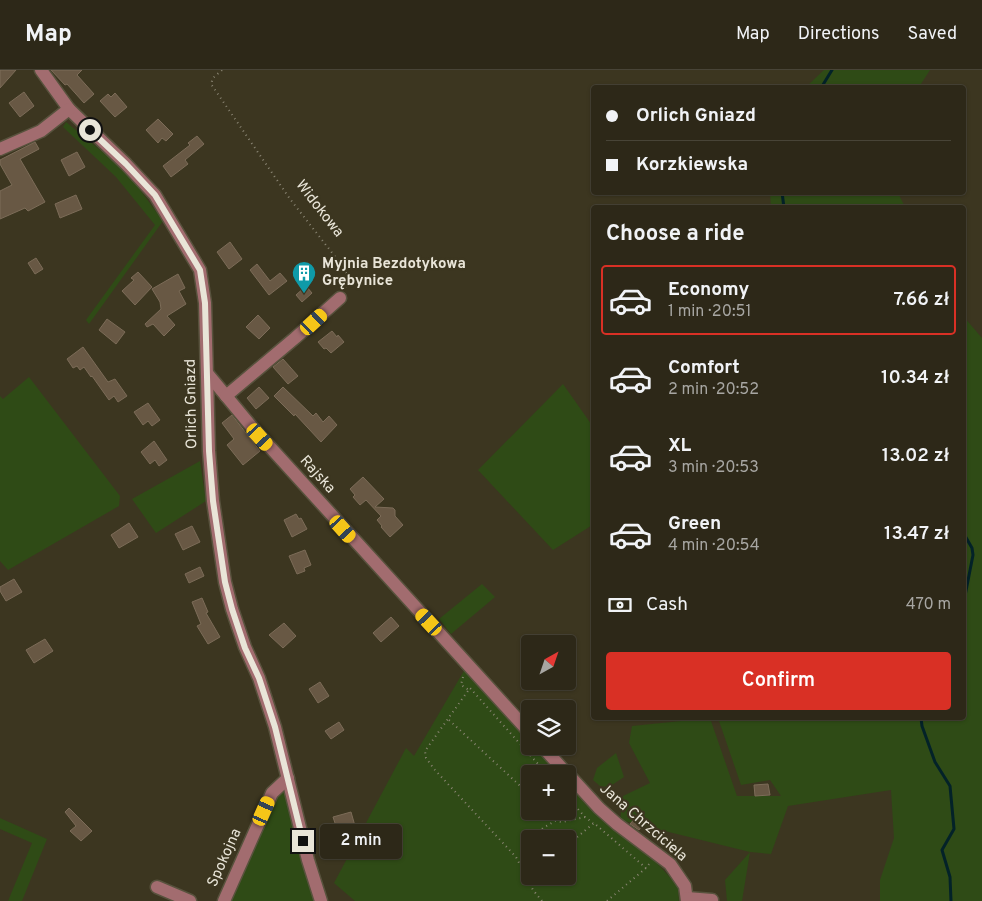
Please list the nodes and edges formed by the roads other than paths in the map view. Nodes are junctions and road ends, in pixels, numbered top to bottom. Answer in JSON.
{"nodes":[{"id":1,"x":41,"y":70,"type":"edge"},
{"id":2,"x":69,"y":109,"type":"junction"},
{"id":3,"x":0,"y":149,"type":"edge"},
{"id":4,"x":340,"y":298,"type":"road end"},
{"id":5,"x":207,"y":374,"type":"junction"},
{"id":6,"x":226,"y":396,"type":"junction"},
{"id":7,"x":521,"y":724,"type":"edge"},
{"id":8,"x":550,"y":755,"type":"edge"},
{"id":9,"x":559,"y":765,"type":"edge"},
{"id":10,"x":288,"y":780,"type":"junction"},
{"id":11,"x":576,"y":784,"type":"edge"},
{"id":12,"x":157,"y":887,"type":"dead end"},
{"id":13,"x":687,"y":899,"type":"edge"},
{"id":14,"x":712,"y":900,"type":"edge"},
{"id":15,"x":190,"y":901,"type":"edge"},
{"id":16,"x":224,"y":901,"type":"edge"},
{"id":17,"x":321,"y":901,"type":"edge"}],
"edges":[{"from":1,"to":2,"type":"street","name":"Orlich Gniazd"},
{"from":2,"to":3,"type":"street"},
{"from":2,"to":5,"type":"street","name":"Orlich Gniazd"},
{"from":4,"to":6,"type":"street"},
{"from":5,"to":6,"type":"street","name":"Rajska"},
{"from":5,"to":10,"type":"street","name":"Orlich Gniazd"},
{"from":6,"to":7,"type":"street","name":"Rajska"},
{"from":8,"to":9,"type":"street","name":"Jana Chrzciciela"},
{"from":10,"to":16,"type":"street","name":"Spokojna"},
{"from":10,"to":17,"type":"street","name":"Orlich Gniazd"},
{"from":11,"to":13,"type":"street","name":"Jana Chrzciciela"},
{"from":12,"to":15,"type":"street"},
{"from":13,"to":14,"type":"street"}]}
